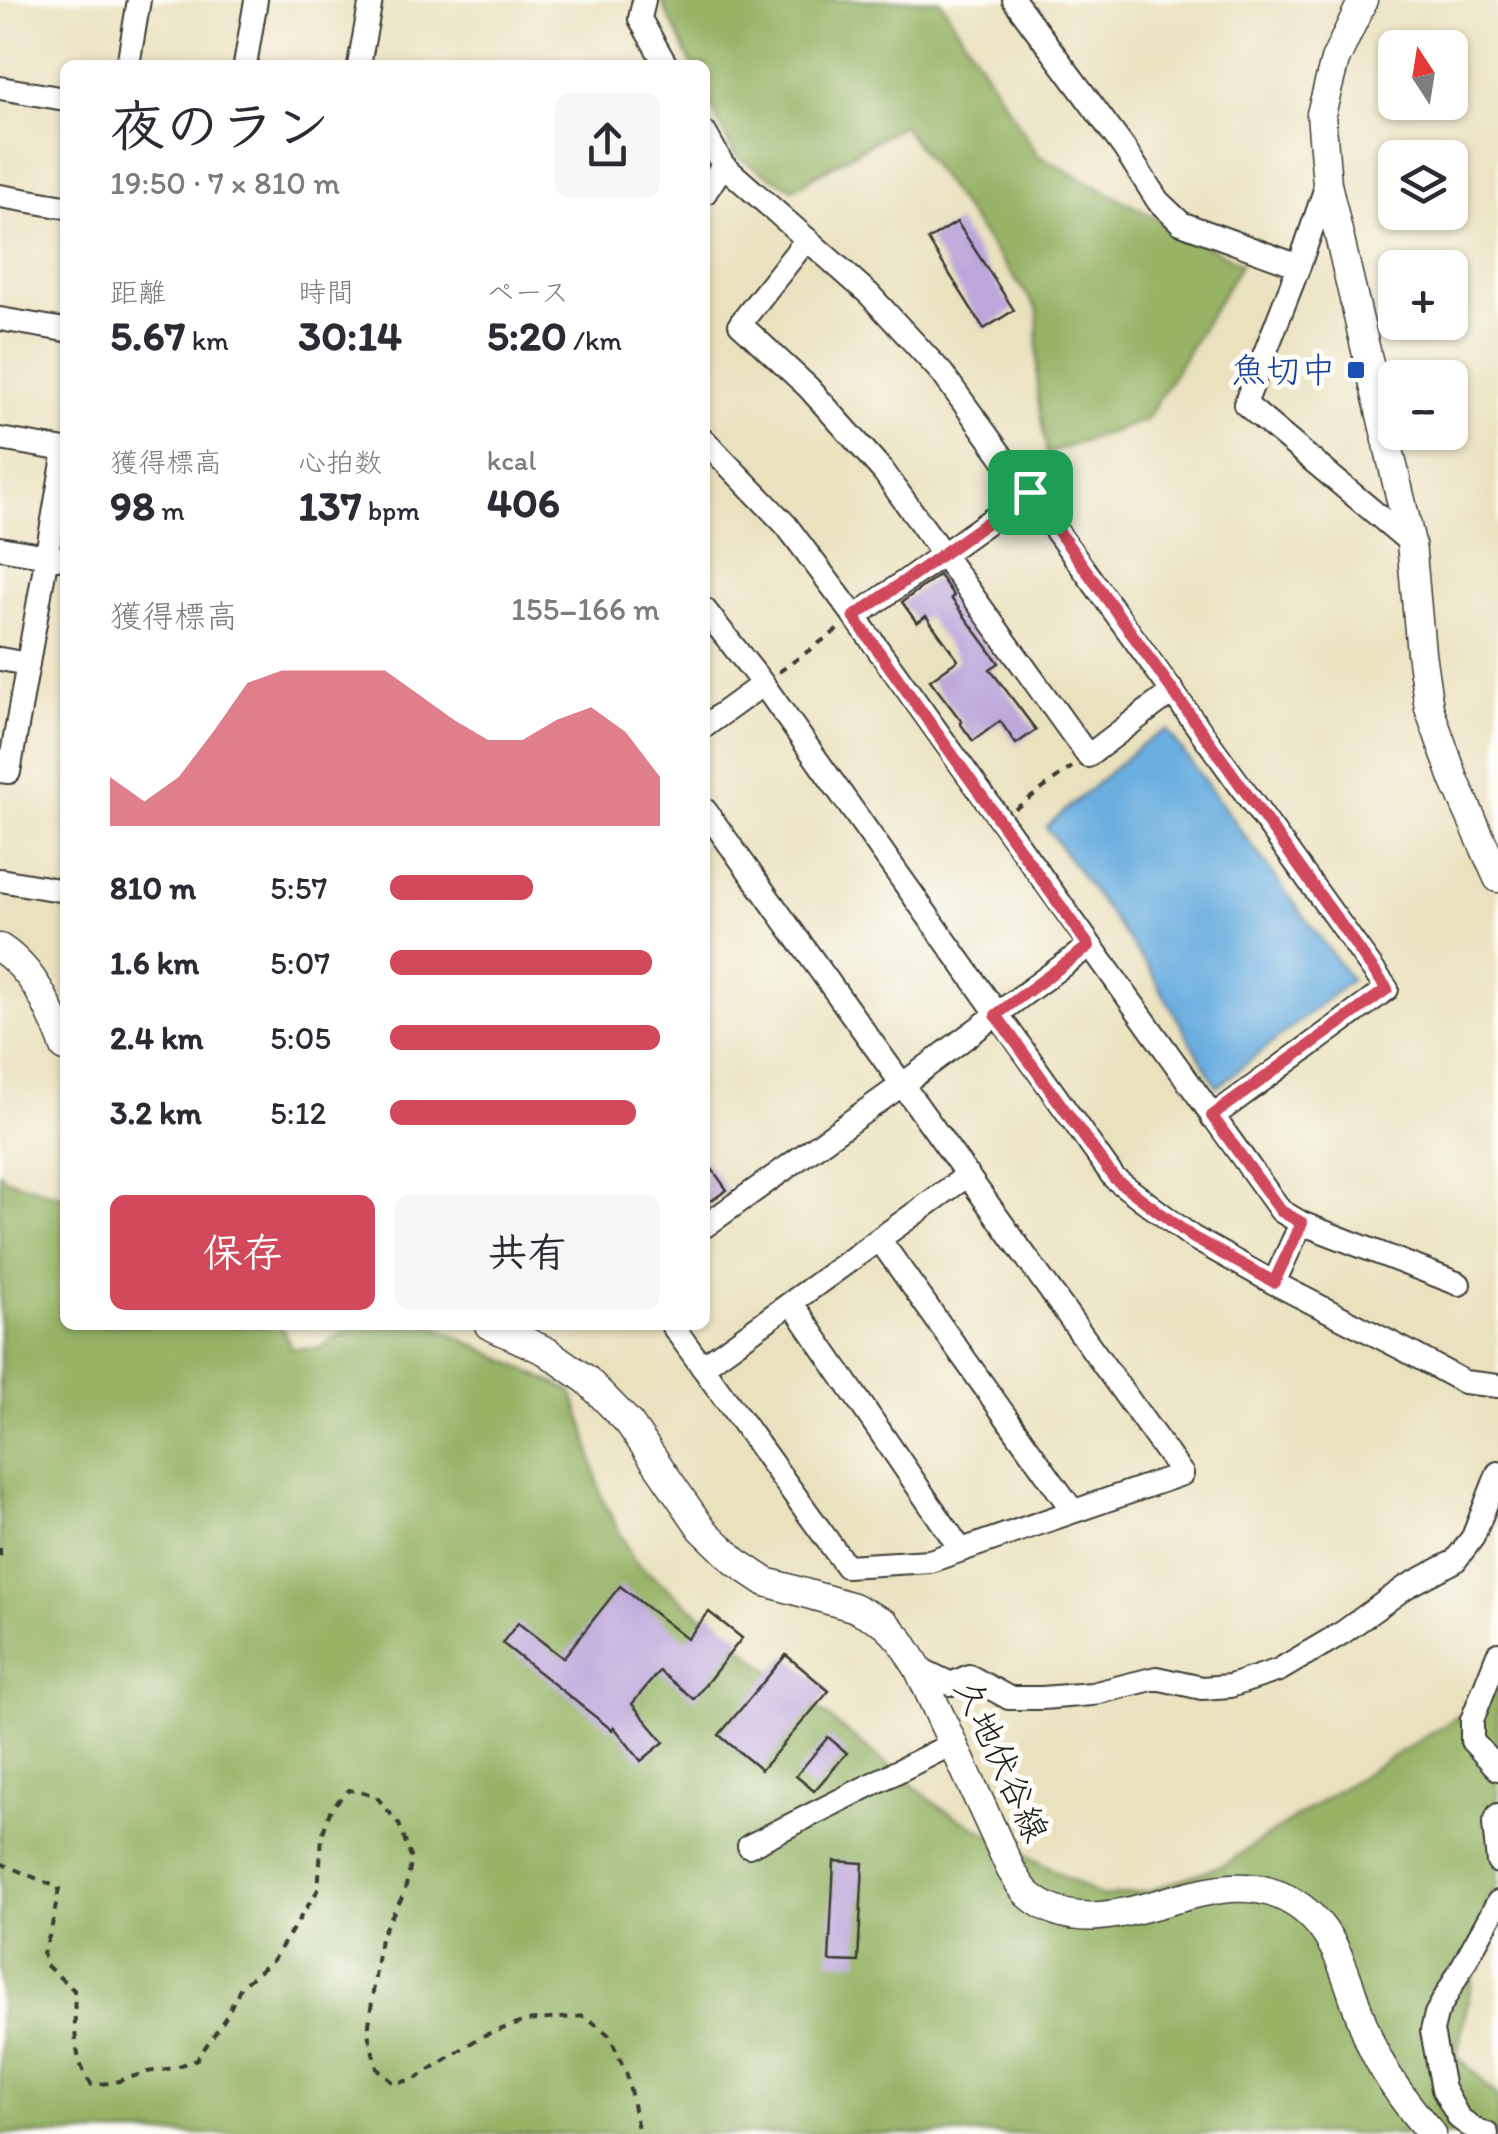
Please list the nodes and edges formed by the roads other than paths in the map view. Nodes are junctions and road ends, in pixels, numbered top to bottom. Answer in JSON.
{"nodes":[{"id":1,"x":137,"y":0,"type":"edge"},
{"id":2,"x":256,"y":0,"type":"edge"},
{"id":3,"x":370,"y":0,"type":"edge"},
{"id":4,"x":644,"y":0,"type":"edge"},
{"id":5,"x":1014,"y":0,"type":"edge"},
{"id":6,"x":1363,"y":0,"type":"edge"},
{"id":7,"x":129,"y":60,"type":"edge"},
{"id":8,"x":246,"y":60,"type":"edge"},
{"id":9,"x":360,"y":60,"type":"edge"},
{"id":10,"x":663,"y":60,"type":"edge"},
{"id":11,"x":0,"y":88,"type":"edge"},
{"id":12,"x":60,"y":98,"type":"edge"},
{"id":13,"x":710,"y":142,"type":"edge"},
{"id":14,"x":723,"y":165,"type":"junction"},
{"id":15,"x":1326,"y":184,"type":"junction"},
{"id":16,"x":710,"y":186,"type":"edge"},
{"id":17,"x":0,"y":196,"type":"edge"},
{"id":18,"x":60,"y":206,"type":"edge"},
{"id":19,"x":806,"y":239,"type":"junction"},
{"id":20,"x":1299,"y":266,"type":"junction"},
{"id":21,"x":0,"y":319,"type":"edge"},
{"id":22,"x":60,"y":329,"type":"edge"},
{"id":23,"x":0,"y":440,"type":"edge"},
{"id":24,"x":710,"y":445,"type":"edge"},
{"id":25,"x":60,"y":450,"type":"edge"},
{"id":26,"x":1030,"y":492,"type":"junction"},
{"id":27,"x":60,"y":510,"type":"edge"},
{"id":28,"x":1410,"y":544,"type":"junction"},
{"id":29,"x":0,"y":548,"type":"edge"},
{"id":30,"x":942,"y":555,"type":"junction"},
{"id":31,"x":56,"y":557,"type":"edge"},
{"id":32,"x":710,"y":616,"type":"edge"},
{"id":33,"x":850,"y":620,"type":"junction"},
{"id":34,"x":0,"y":659,"type":"edge"},
{"id":35,"x":28,"y":664,"type":"junction"},
{"id":36,"x":767,"y":680,"type":"junction"},
{"id":37,"x":1173,"y":691,"type":"junction"},
{"id":38,"x":710,"y":722,"type":"edge"},
{"id":39,"x":0,"y":770,"type":"edge"},
{"id":40,"x":710,"y":817,"type":"edge"},
{"id":41,"x":1498,"y":878,"type":"edge"},
{"id":42,"x":0,"y":880,"type":"edge"},
{"id":43,"x":60,"y":890,"type":"edge"},
{"id":44,"x":1089,"y":946,"type":"junction"},
{"id":45,"x":0,"y":948,"type":"edge"},
{"id":46,"x":996,"y":1015,"type":"junction"},
{"id":47,"x":60,"y":1023,"type":"edge"},
{"id":48,"x":902,"y":1084,"type":"junction"},
{"id":49,"x":1212,"y":1116,"type":"junction"},
{"id":50,"x":968,"y":1175,"type":"junction"},
{"id":51,"x":710,"y":1222,"type":"edge"},
{"id":52,"x":1302,"y":1223,"type":"junction"},
{"id":53,"x":879,"y":1239,"type":"junction"},
{"id":54,"x":1274,"y":1282,"type":"junction"},
{"id":55,"x":1459,"y":1284,"type":"dead end"},
{"id":56,"x":792,"y":1302,"type":"junction"},
{"id":57,"x":500,"y":1330,"type":"edge"},
{"id":58,"x":675,"y":1330,"type":"edge"},
{"id":59,"x":702,"y":1368,"type":"junction"},
{"id":60,"x":1498,"y":1386,"type":"edge"},
{"id":61,"x":1498,"y":1473,"type":"edge"},
{"id":62,"x":1073,"y":1511,"type":"junction"},
{"id":63,"x":961,"y":1550,"type":"junction"},
{"id":64,"x":1498,"y":1654,"type":"edge"},
{"id":65,"x":918,"y":1668,"type":"junction"},
{"id":66,"x":952,"y":1744,"type":"junction"},
{"id":67,"x":1498,"y":1769,"type":"edge"},
{"id":68,"x":1498,"y":1815,"type":"edge"},
{"id":69,"x":749,"y":1846,"type":"dead end"},
{"id":70,"x":1498,"y":1862,"type":"edge"},
{"id":71,"x":1498,"y":1902,"type":"edge"},
{"id":72,"x":1432,"y":2134,"type":"edge"},
{"id":73,"x":1487,"y":2134,"type":"edge"}],
"edges":[{"from":1,"to":7,"type":"street"},
{"from":2,"to":8,"type":"street"},
{"from":3,"to":9,"type":"street"},
{"from":4,"to":10,"type":"street"},
{"from":5,"to":20,"type":"street"},
{"from":6,"to":15,"type":"main road"},
{"from":11,"to":12,"type":"street"},
{"from":13,"to":14,"type":"street"},
{"from":14,"to":16,"type":"street"},
{"from":14,"to":19,"type":"street"},
{"from":15,"to":20,"type":"street"},
{"from":15,"to":28,"type":"main road"},
{"from":17,"to":18,"type":"street"},
{"from":19,"to":26,"type":"street"},
{"from":19,"to":30,"type":"street"},
{"from":20,"to":28,"type":"street"},
{"from":21,"to":22,"type":"street"},
{"from":23,"to":25,"type":"street"},
{"from":24,"to":33,"type":"street"},
{"from":26,"to":30,"type":"street"},
{"from":26,"to":37,"type":"street"},
{"from":27,"to":31,"type":"street"},
{"from":28,"to":41,"type":"main road"},
{"from":29,"to":31,"type":"street"},
{"from":30,"to":33,"type":"street"},
{"from":30,"to":37,"type":"street"},
{"from":31,"to":35,"type":"street"},
{"from":32,"to":36,"type":"street"},
{"from":33,"to":44,"type":"street"},
{"from":34,"to":35,"type":"street"},
{"from":35,"to":39,"type":"street"},
{"from":36,"to":38,"type":"street"},
{"from":36,"to":46,"type":"street"},
{"from":37,"to":49,"type":"street"},
{"from":40,"to":48,"type":"street"},
{"from":42,"to":43,"type":"street"},
{"from":44,"to":46,"type":"street"},
{"from":44,"to":49,"type":"street"},
{"from":45,"to":47,"type":"main road"},
{"from":46,"to":48,"type":"street"},
{"from":46,"to":54,"type":"street"},
{"from":48,"to":50,"type":"street"},
{"from":48,"to":51,"type":"street"},
{"from":49,"to":52,"type":"street"},
{"from":50,"to":53,"type":"street"},
{"from":50,"to":62,"type":"street"},
{"from":52,"to":54,"type":"street"},
{"from":52,"to":55,"type":"street"},
{"from":53,"to":56,"type":"street"},
{"from":53,"to":62,"type":"street"},
{"from":54,"to":60,"type":"street"},
{"from":56,"to":59,"type":"street"},
{"from":56,"to":63,"type":"street"},
{"from":57,"to":65,"type":"main road","name":"久地伏谷線"},
{"from":58,"to":59,"type":"street"},
{"from":59,"to":63,"type":"street"},
{"from":61,"to":65,"type":"street"},
{"from":62,"to":63,"type":"street"},
{"from":64,"to":67,"type":"street"},
{"from":65,"to":66,"type":"main road","name":"久地伏谷線"},
{"from":66,"to":69,"type":"street"},
{"from":66,"to":72,"type":"main road","name":"久地伏谷線"},
{"from":68,"to":70,"type":"street"},
{"from":71,"to":73,"type":"street"}]}
